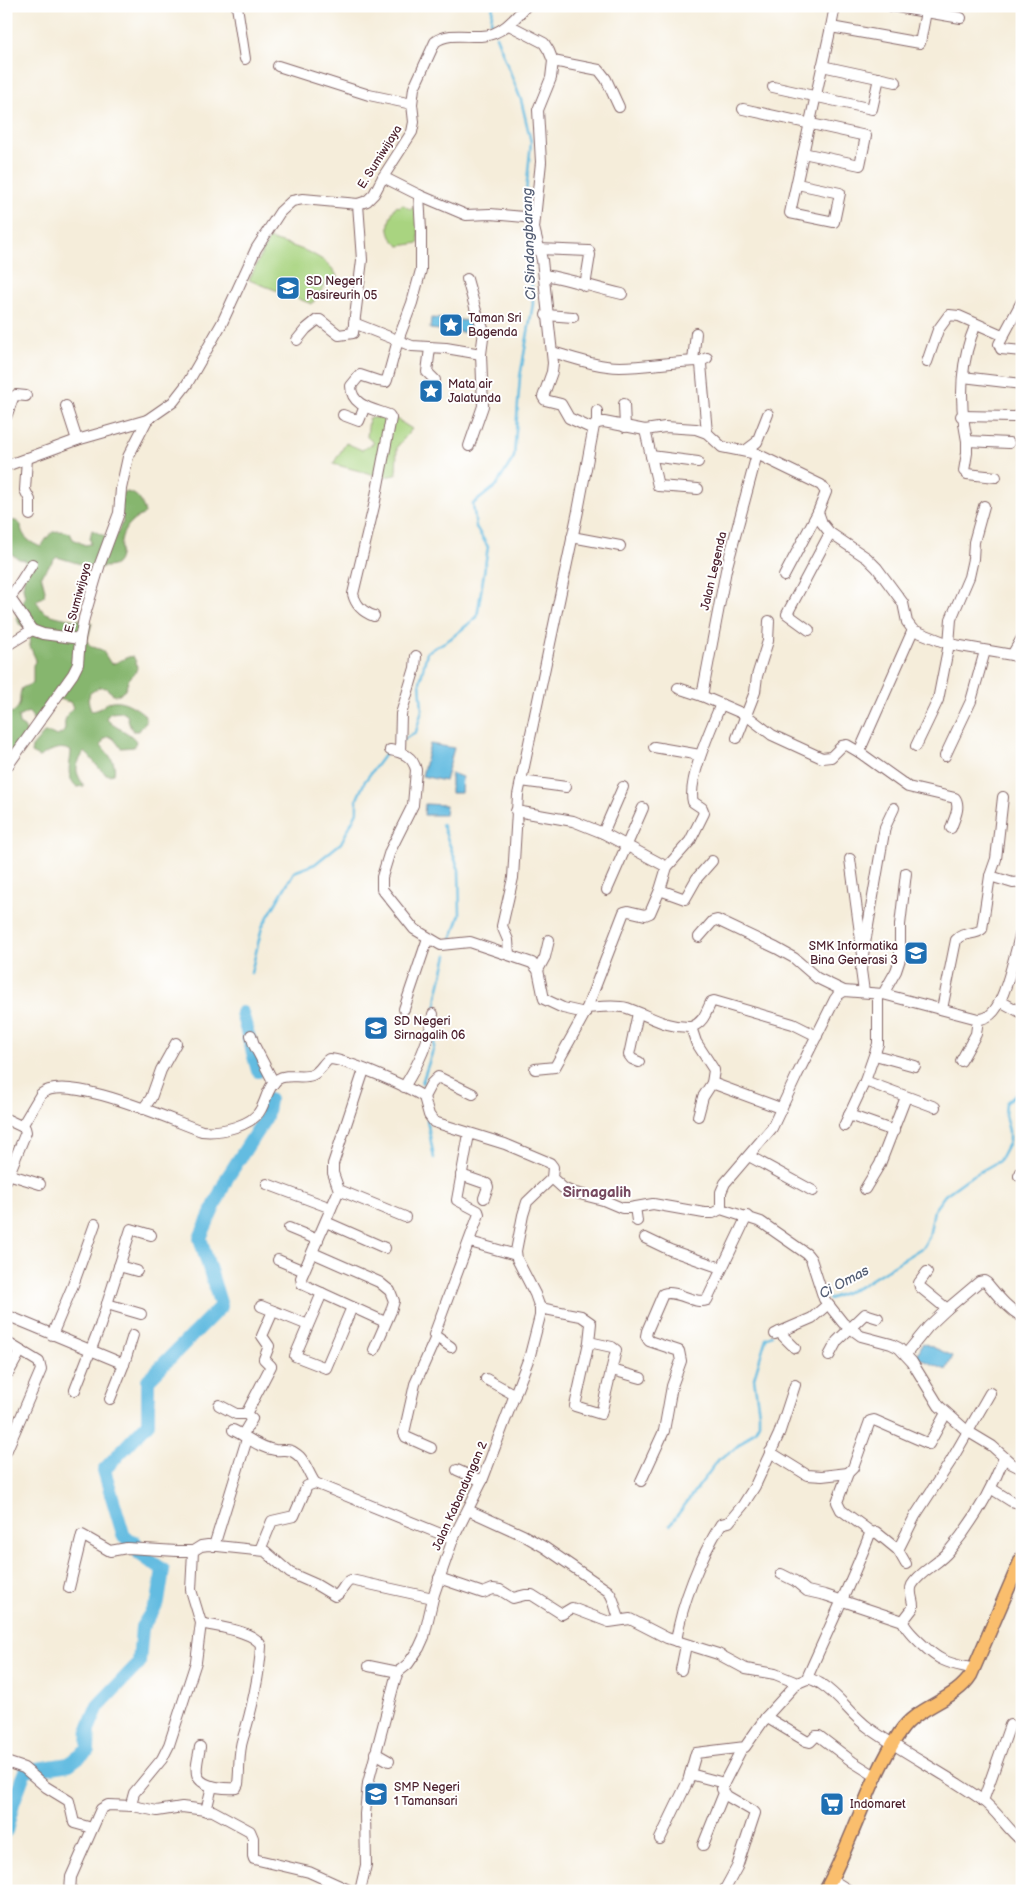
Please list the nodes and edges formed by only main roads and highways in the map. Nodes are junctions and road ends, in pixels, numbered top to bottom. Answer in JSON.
{"nodes":[{"id":1,"x":1022,"y":1557,"type":"edge"},
{"id":2,"x":825,"y":1891,"type":"edge"}],
"edges":[{"from":1,"to":2,"type":"main road"}]}
